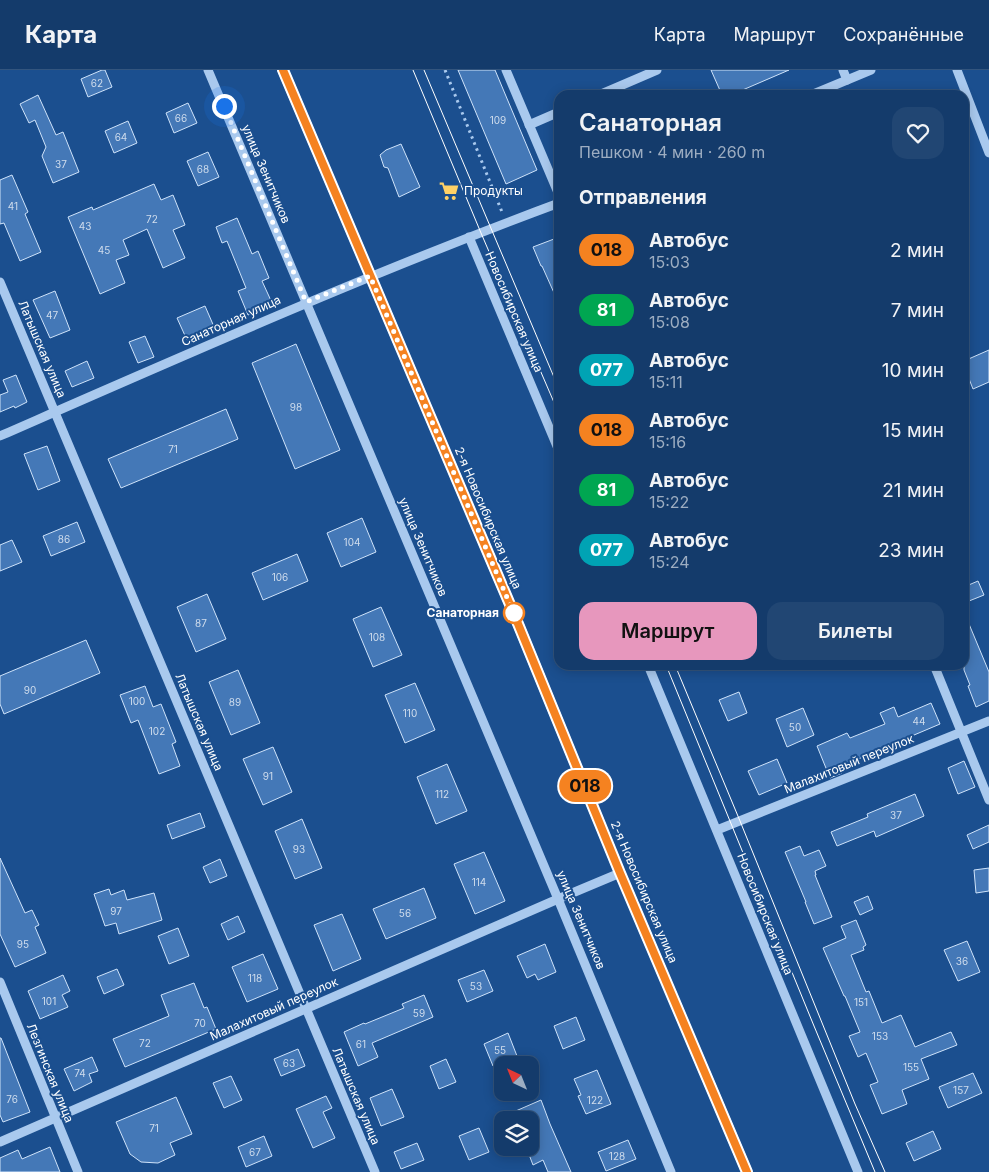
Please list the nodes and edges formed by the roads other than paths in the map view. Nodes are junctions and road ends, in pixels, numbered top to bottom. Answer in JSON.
{"nodes":[{"id":1,"x":208,"y":70,"type":"edge"},
{"id":2,"x":283,"y":70,"type":"edge"},
{"id":3,"x":506,"y":70,"type":"edge"},
{"id":4,"x":657,"y":70,"type":"edge"},
{"id":5,"x":843,"y":70,"type":"edge"},
{"id":6,"x":870,"y":70,"type":"edge"},
{"id":7,"x":957,"y":70,"type":"edge"},
{"id":8,"x":860,"y":72,"type":"edge"},
{"id":9,"x":847,"y":80,"type":"junction"},
{"id":10,"x":611,"y":90,"type":"edge"},
{"id":11,"x":822,"y":90,"type":"edge"},
{"id":12,"x":965,"y":90,"type":"edge"},
{"id":13,"x":969,"y":101,"type":"edge"},
{"id":14,"x":554,"y":114,"type":"edge"},
{"id":15,"x":529,"y":125,"type":"junction"},
{"id":16,"x":989,"y":153,"type":"edge"},
{"id":17,"x":554,"y":183,"type":"edge"},
{"id":18,"x":554,"y":205,"type":"edge"},
{"id":19,"x":469,"y":237,"type":"junction"},
{"id":20,"x":370,"y":276,"type":"junction"},
{"id":21,"x":0,"y":282,"type":"edge"},
{"id":22,"x":306,"y":302,"type":"junction"},
{"id":23,"x":55,"y":412,"type":"junction"},
{"id":24,"x":0,"y":436,"type":"edge"},
{"id":25,"x":554,"y":439,"type":"edge"},
{"id":26,"x":650,"y":670,"type":"edge"},
{"id":27,"x":936,"y":670,"type":"edge"},
{"id":28,"x":989,"y":721,"type":"edge"},
{"id":29,"x":962,"y":733,"type":"junction"},
{"id":30,"x":989,"y":800,"type":"edge"},
{"id":31,"x":717,"y":830,"type":"junction"},
{"id":32,"x":620,"y":873,"type":"junction"},
{"id":33,"x":558,"y":898,"type":"junction"},
{"id":34,"x":0,"y":982,"type":"edge"},
{"id":35,"x":305,"y":1009,"type":"junction"},
{"id":36,"x":55,"y":1118,"type":"junction"},
{"id":37,"x":0,"y":1142,"type":"edge"},
{"id":38,"x":78,"y":1172,"type":"edge"},
{"id":39,"x":375,"y":1172,"type":"edge"},
{"id":40,"x":671,"y":1172,"type":"edge"},
{"id":41,"x":746,"y":1172,"type":"edge"},
{"id":42,"x":858,"y":1172,"type":"edge"}],
"edges":[{"from":1,"to":22,"type":"street","name":"улица Зенитчиков"},
{"from":2,"to":20,"type":"main road","name":"2-я Новосибирская улица"},
{"from":3,"to":15,"type":"street"},
{"from":4,"to":10,"type":"street"},
{"from":5,"to":9,"type":"street"},
{"from":6,"to":8,"type":"street"},
{"from":7,"to":12,"type":"street"},
{"from":8,"to":9,"type":"street"},
{"from":9,"to":11,"type":"street"},
{"from":13,"to":16,"type":"street"},
{"from":14,"to":15,"type":"street"},
{"from":15,"to":17,"type":"street"},
{"from":18,"to":19,"type":"street","name":"Санаторная улица"},
{"from":19,"to":20,"type":"street","name":"Санаторная улица"},
{"from":19,"to":25,"type":"street","name":"Новосибирская улица"},
{"from":20,"to":22,"type":"street","name":"Санаторная улица"},
{"from":20,"to":32,"type":"main road","name":"2-я Новосибирская улица"},
{"from":21,"to":23,"type":"street","name":"Латышская улица"},
{"from":22,"to":23,"type":"street","name":"Санаторная улица"},
{"from":22,"to":33,"type":"street","name":"улица Зенитчиков"},
{"from":23,"to":24,"type":"street","name":"Санаторная улица"},
{"from":23,"to":35,"type":"street","name":"Латышская улица"},
{"from":26,"to":31,"type":"street","name":"Новосибирская улица"},
{"from":27,"to":29,"type":"street"},
{"from":28,"to":29,"type":"street","name":"Малахитовый переулок"},
{"from":29,"to":30,"type":"street"},
{"from":29,"to":31,"type":"street","name":"Малахитовый переулок"},
{"from":31,"to":42,"type":"street","name":"Новосибирская улица"},
{"from":32,"to":33,"type":"street","name":"Малахитовый переулок"},
{"from":32,"to":41,"type":"main road","name":"2-я Новосибирская улица"},
{"from":33,"to":35,"type":"street","name":"Малахитовый переулок"},
{"from":33,"to":40,"type":"street","name":"улица Зенитчиков"},
{"from":34,"to":36,"type":"street","name":"Лезгинская улица"},
{"from":35,"to":36,"type":"street","name":"Малахитовый переулок"},
{"from":35,"to":39,"type":"street","name":"Латышская улица"},
{"from":36,"to":37,"type":"street","name":"Малахитовый переулок"},
{"from":36,"to":38,"type":"street","name":"Лезгинская улица"}]}
